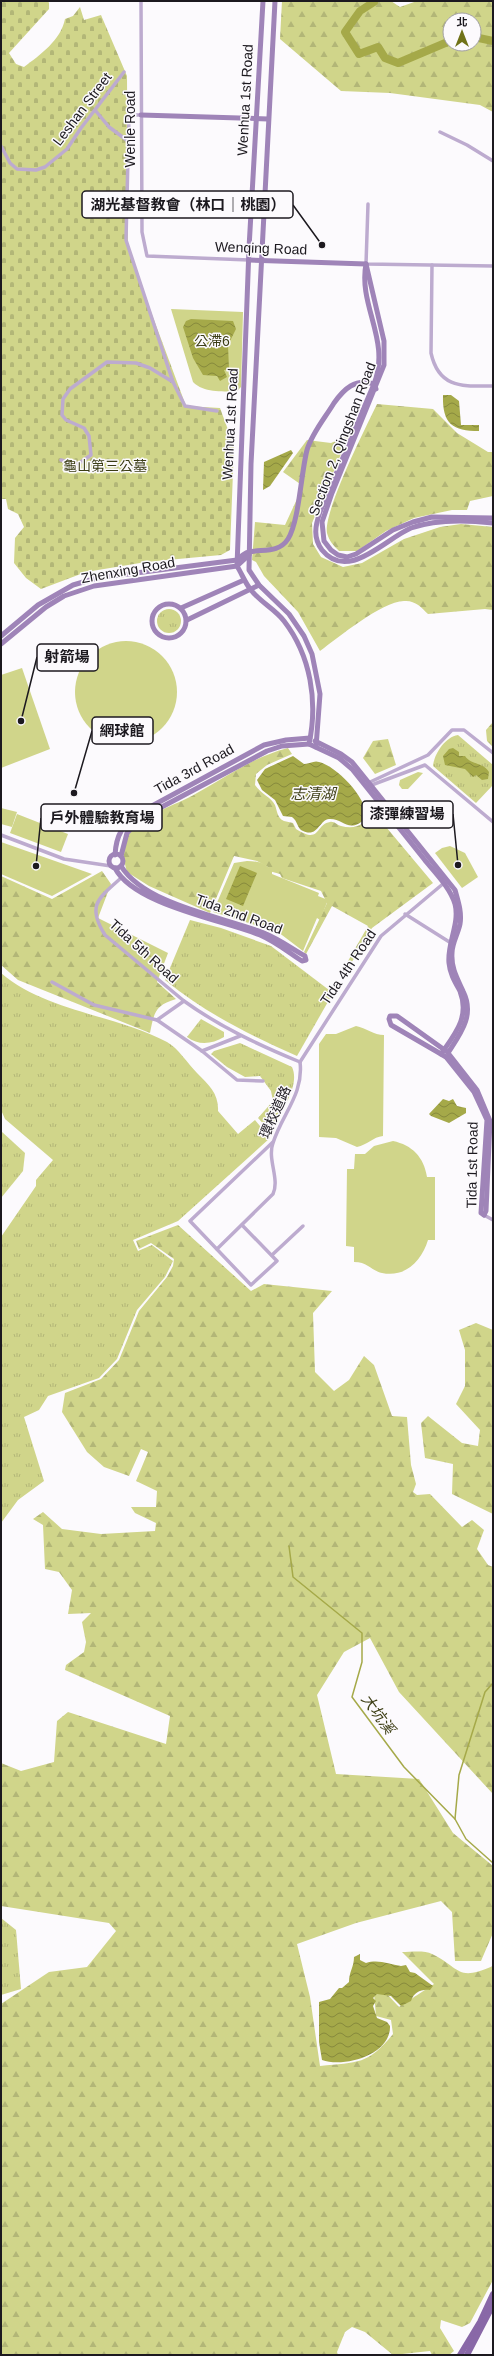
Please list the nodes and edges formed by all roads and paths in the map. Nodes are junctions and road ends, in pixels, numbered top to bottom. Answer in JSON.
{"nodes":[{"id":1,"x":141,"y":1,"type":"edge"},
{"id":2,"x":263,"y":1,"type":"edge"},
{"id":3,"x":275,"y":1,"type":"edge"},
{"id":4,"x":124,"y":72,"type":"dead end"},
{"id":5,"x":95,"y":110,"type":"junction"},
{"id":6,"x":141,"y":115,"type":"junction"},
{"id":7,"x":256,"y":118,"type":"junction"},
{"id":8,"x":268,"y":119,"type":"junction"},
{"id":9,"x":440,"y":132,"type":"dead end"},
{"id":10,"x":128,"y":141,"type":"junction"},
{"id":11,"x":1,"y":146,"type":"edge"},
{"id":12,"x":493,"y":161,"type":"edge"},
{"id":13,"x":368,"y":204,"type":"dead end"},
{"id":14,"x":147,"y":256,"type":"joint"},
{"id":15,"x":249,"y":260,"type":"junction"},
{"id":16,"x":262,"y":260,"type":"junction"},
{"id":17,"x":366,"y":264,"type":"junction"},
{"id":18,"x":432,"y":265,"type":"junction"},
{"id":19,"x":493,"y":266,"type":"edge"},
{"id":20,"x":173,"y":382,"type":"junction"},
{"id":21,"x":493,"y":386,"type":"edge"},
{"id":22,"x":374,"y":387,"type":"junction"},
{"id":23,"x":217,"y":411,"type":"dead end"},
{"id":24,"x":61,"y":460,"type":"dead end"},
{"id":25,"x":493,"y":518,"type":"edge"},
{"id":26,"x":493,"y":523,"type":"edge"},
{"id":27,"x":248,"y":554,"type":"junction"},
{"id":28,"x":236,"y":560,"type":"junction"},
{"id":29,"x":237,"y":566,"type":"junction"},
{"id":30,"x":244,"y":580,"type":"junction"},
{"id":31,"x":259,"y":585,"type":"junction"},
{"id":32,"x":251,"y":590,"type":"junction"},
{"id":33,"x":181,"y":608,"type":"junction"},
{"id":34,"x":187,"y":620,"type":"junction"},
{"id":35,"x":1,"y":636,"type":"edge"},
{"id":36,"x":1,"y":644,"type":"edge"},
{"id":37,"x":310,"y":741,"type":"junction"},
{"id":38,"x":317,"y":745,"type":"junction"},
{"id":39,"x":493,"y":753,"type":"edge"},
{"id":40,"x":369,"y":785,"type":"junction"},
{"id":41,"x":493,"y":822,"type":"edge"},
{"id":42,"x":1,"y":835,"type":"edge"},
{"id":43,"x":115,"y":855,"type":"junction"},
{"id":44,"x":121,"y":856,"type":"junction"},
{"id":45,"x":121,"y":866,"type":"junction"},
{"id":46,"x":113,"y":867,"type":"junction"},
{"id":47,"x":121,"y":878,"type":"junction"},
{"id":48,"x":445,"y":882,"type":"junction"},
{"id":49,"x":405,"y":914,"type":"junction"},
{"id":50,"x":452,"y":943,"type":"junction"},
{"id":51,"x":52,"y":982,"type":"dead end"},
{"id":52,"x":184,"y":1001,"type":"junction"},
{"id":53,"x":157,"y":1020,"type":"junction"},
{"id":54,"x":240,"y":1036,"type":"junction"},
{"id":55,"x":202,"y":1051,"type":"junction"},
{"id":56,"x":445,"y":1053,"type":"junction"},
{"id":57,"x":300,"y":1062,"type":"junction"},
{"id":58,"x":263,"y":1081,"type":"dead end"},
{"id":59,"x":273,"y":1142,"type":"junction"},
{"id":60,"x":484,"y":1215,"type":"joint"},
{"id":61,"x":493,"y":1220,"type":"edge"},
{"id":62,"x":242,"y":1225,"type":"junction"},
{"id":63,"x":303,"y":1226,"type":"dead end"},
{"id":64,"x":217,"y":1249,"type":"junction"},
{"id":65,"x":272,"y":1255,"type":"junction"},
{"id":66,"x":493,"y":2294,"type":"edge"},
{"id":67,"x":493,"y":2305,"type":"edge"},
{"id":68,"x":460,"y":2355,"type":"edge"},
{"id":69,"x":467,"y":2355,"type":"edge"}],
"edges":[{"from":1,"to":6,"type":"street","name":"Wenle Road"},
{"from":2,"to":7,"type":"street","name":"Wenhua 1st Road"},
{"from":3,"to":8,"type":"street","name":"Wenhua 1st Road"},
{"from":4,"to":5,"type":"street","name":"Leshan Street"},
{"from":5,"to":10,"type":"street"},
{"from":5,"to":11,"type":"street","name":"Leshan Street"},
{"from":6,"to":7,"type":"street"},
{"from":6,"to":10,"type":"street"},
{"from":6,"to":14,"type":"street","name":"Wenle Road"},
{"from":7,"to":8,"type":"street"},
{"from":7,"to":15,"type":"street","name":"Wenhua 1st Road"},
{"from":8,"to":16,"type":"street","name":"Wenhua 1st Road"},
{"from":9,"to":12,"type":"street"},
{"from":10,"to":20,"type":"street"},
{"from":13,"to":17,"type":"street"},
{"from":14,"to":15,"type":"street","name":"Wenqing Road"},
{"from":15,"to":16,"type":"street","name":"Wenqing Road"},
{"from":15,"to":28,"type":"street","name":"Wenhua 1st Road"},
{"from":16,"to":17,"type":"street","name":"Wenqing Road"},
{"from":16,"to":27,"type":"street","name":"Wenhua 1st Road"},
{"from":17,"to":18,"type":"street","name":"Wenqing Road"},
{"from":17,"to":22,"type":"street","name":"Section 2, Qingshan Road"},
{"from":18,"to":19,"type":"street","name":"Wenqing Road"},
{"from":18,"to":21,"type":"street"},
{"from":20,"to":23,"type":"street"},
{"from":20,"to":24,"type":"street"},
{"from":22,"to":25,"type":"street","name":"Section 2, Qingshan Road"},
{"from":22,"to":26,"type":"street","name":"Section 2, Qingshan Road"},
{"from":22,"to":27,"type":"street"},
{"from":27,"to":28,"type":"street","name":"Zhenxing Road"},
{"from":27,"to":29,"type":"street"},
{"from":27,"to":31,"type":"street"},
{"from":28,"to":29,"type":"street"},
{"from":28,"to":35,"type":"street","name":"Zhenxing Road"},
{"from":29,"to":30,"type":"street"},
{"from":29,"to":36,"type":"street","name":"Zhenxing Road"},
{"from":30,"to":32,"type":"street"},
{"from":30,"to":33,"type":"street"},
{"from":31,"to":32,"type":"street"},
{"from":31,"to":38,"type":"street"},
{"from":32,"to":34,"type":"street"},
{"from":32,"to":37,"type":"street"},
{"from":33,"to":34,"type":"street"},
{"from":33,"to":34,"type":"street"},
{"from":37,"to":38,"type":"street"},
{"from":37,"to":43,"type":"street","name":"Tida 3rd Road"},
{"from":37,"to":44,"type":"street","name":"Tida 3rd Road"},
{"from":38,"to":40,"type":"street"},
{"from":39,"to":40,"type":"street"},
{"from":40,"to":41,"type":"street"},
{"from":40,"to":48,"type":"street"},
{"from":42,"to":46,"type":"street"},
{"from":43,"to":44,"type":"street"},
{"from":43,"to":46,"type":"street"},
{"from":44,"to":45,"type":"street"},
{"from":45,"to":46,"type":"street"},
{"from":45,"to":47,"type":"street","name":"Tida 2nd Road"},
{"from":46,"to":47,"type":"street","name":"Tida 2nd Road"},
{"from":47,"to":52,"type":"street","name":"Tida 5th Road"},
{"from":48,"to":49,"type":"street","name":"Tida 4th Road"},
{"from":48,"to":50,"type":"street"},
{"from":49,"to":50,"type":"street"},
{"from":49,"to":57,"type":"street","name":"Tida 4th Road"},
{"from":50,"to":56,"type":"street"},
{"from":51,"to":53,"type":"street"},
{"from":52,"to":53,"type":"street","name":"Tida 5th Road"},
{"from":52,"to":54,"type":"street","name":"Tida 5th Road"},
{"from":53,"to":55,"type":"street"},
{"from":54,"to":55,"type":"street"},
{"from":54,"to":57,"type":"street","name":"Tida 5th Road"},
{"from":55,"to":58,"type":"street"},
{"from":56,"to":56,"type":"street"},
{"from":56,"to":60,"type":"street","name":"Tida 1st Road"},
{"from":57,"to":59,"type":"street","name":"環校道路"},
{"from":59,"to":62,"type":"street","name":"環校道路"},
{"from":59,"to":64,"type":"street"},
{"from":60,"to":61,"type":"street","name":"Tida 1st Road"},
{"from":62,"to":64,"type":"street"},
{"from":62,"to":65,"type":"street"},
{"from":63,"to":65,"type":"street"},
{"from":64,"to":65,"type":"street"},
{"from":66,"to":68,"type":"main road"},
{"from":67,"to":69,"type":"main road"}]}
